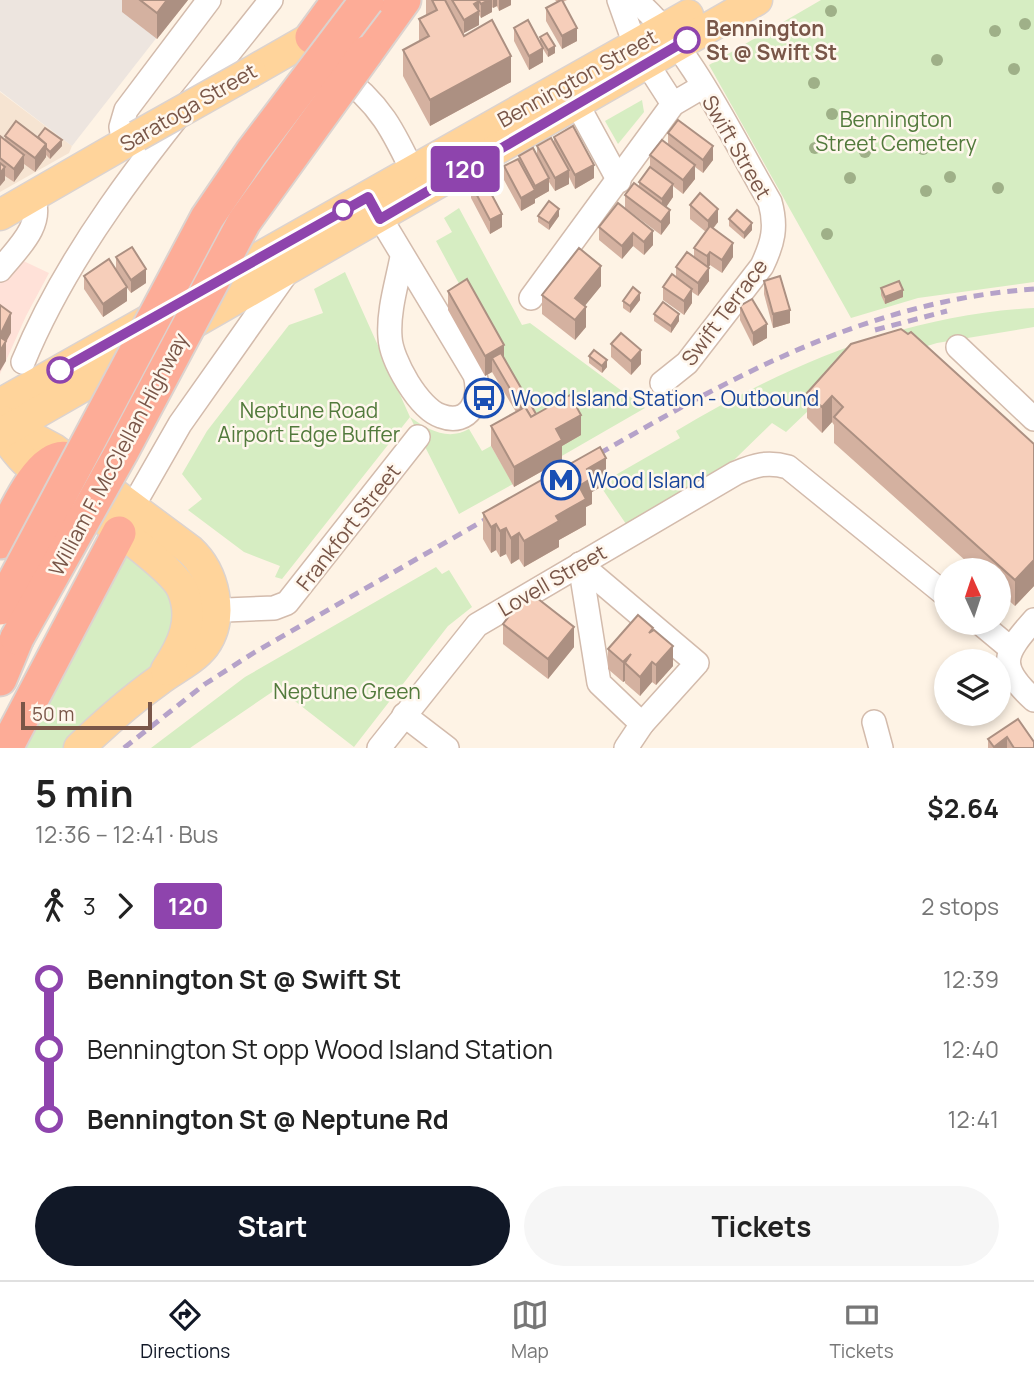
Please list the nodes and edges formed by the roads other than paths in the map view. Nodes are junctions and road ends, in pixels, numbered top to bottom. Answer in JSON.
{"nodes":[{"id":1,"x":209,"y":0,"type":"edge"},
{"id":2,"x":271,"y":0,"type":"edge"},
{"id":3,"x":339,"y":0,"type":"edge"},
{"id":4,"x":366,"y":0,"type":"edge"},
{"id":5,"x":376,"y":0,"type":"edge"},
{"id":6,"x":404,"y":0,"type":"edge"},
{"id":7,"x":619,"y":0,"type":"edge"},
{"id":8,"x":635,"y":0,"type":"edge"},
{"id":9,"x":715,"y":0,"type":"edge"},
{"id":10,"x":757,"y":0,"type":"edge"},
{"id":11,"x":670,"y":38,"type":"junction"},
{"id":12,"x":315,"y":48,"type":"junction"},
{"id":13,"x":641,"y":54,"type":"junction"},
{"id":14,"x":702,"y":87,"type":"junction"},
{"id":15,"x":577,"y":104,"type":"junction"},
{"id":16,"x":673,"y":104,"type":"junction"},
{"id":17,"x":523,"y":122,"type":"junction"},
{"id":18,"x":131,"y":140,"type":"junction"},
{"id":19,"x":619,"y":181,"type":"junction"},
{"id":20,"x":418,"y":182,"type":"junction"},
{"id":21,"x":32,"y":196,"type":"junction"},
{"id":22,"x":374,"y":208,"type":"junction"},
{"id":23,"x":0,"y":215,"type":"edge"},
{"id":24,"x":774,"y":233,"type":"joint"},
{"id":25,"x":402,"y":257,"type":"junction"},
{"id":26,"x":291,"y":267,"type":"junction"},
{"id":27,"x":0,"y":270,"type":"edge"},
{"id":28,"x":531,"y":298,"type":"dead end"},
{"id":29,"x":958,"y":347,"type":"dead end"},
{"id":30,"x":23,"y":362,"type":"dead end"},
{"id":31,"x":662,"y":383,"type":"dead end"},
{"id":32,"x":1034,"y":419,"type":"edge"},
{"id":33,"x":3,"y":424,"type":"edge"},
{"id":34,"x":418,"y":437,"type":"dead end"},
{"id":35,"x":53,"y":465,"type":"junction"},
{"id":36,"x":18,"y":509,"type":"junction"},
{"id":37,"x":118,"y":533,"type":"junction"},
{"id":38,"x":0,"y":542,"type":"edge"},
{"id":39,"x":580,"y":564,"type":"junction"},
{"id":40,"x":934,"y":585,"type":"edge"},
{"id":41,"x":0,"y":608,"type":"edge"},
{"id":42,"x":200,"y":611,"type":"junction"},
{"id":43,"x":1034,"y":620,"type":"edge"},
{"id":44,"x":994,"y":635,"type":"edge"},
{"id":45,"x":17,"y":638,"type":"junction"},
{"id":46,"x":1010,"y":648,"type":"junction"},
{"id":47,"x":0,"y":667,"type":"edge"},
{"id":48,"x":0,"y":679,"type":"edge"},
{"id":49,"x":1034,"y":700,"type":"edge"},
{"id":50,"x":404,"y":715,"type":"junction"},
{"id":51,"x":874,"y":722,"type":"dead end"},
{"id":52,"x":633,"y":737,"type":"edge"},
{"id":53,"x":387,"y":745,"type":"edge"},
{"id":54,"x":6,"y":748,"type":"edge"},
{"id":55,"x":79,"y":748,"type":"edge"},
{"id":56,"x":447,"y":748,"type":"edge"},
{"id":57,"x":881,"y":748,"type":"edge"}],
"edges":[{"from":1,"to":18,"type":"street"},
{"from":2,"to":30,"type":"street"},
{"from":3,"to":12,"type":"highway"},
{"from":4,"to":41,"type":"highway","name":"William F. McClellan Highway","bridge":true},
{"from":5,"to":12,"type":"main road","name":"Saratoga Street"},
{"from":6,"to":45,"type":"highway","name":"William F. McClellan Highway","bridge":true},
{"from":7,"to":13,"type":"street","name":"Swift Street"},
{"from":8,"to":11,"type":"street","name":"Swift Street"},
{"from":9,"to":11,"type":"main road","name":"Bennington Street"},
{"from":10,"to":11,"type":"main road","name":"Bennington Street"},
{"from":11,"to":13,"type":"main road","name":"Bennington Street"},
{"from":11,"to":14,"type":"street","name":"Swift Street"},
{"from":12,"to":18,"type":"main road","name":"Saratoga Street","bridge":true},
{"from":12,"to":20,"type":"street"},
{"from":13,"to":15,"type":"main road","name":"Bennington Street"},
{"from":13,"to":16,"type":"street","name":"Swift Street"},
{"from":13,"to":17,"type":"main road","name":"Bennington Street"},
{"from":14,"to":16,"type":"street"},
{"from":14,"to":24,"type":"street","name":"Swift Street"},
{"from":15,"to":17,"type":"main road","name":"Bennington Street"},
{"from":15,"to":19,"type":"street"},
{"from":16,"to":19,"type":"street"},
{"from":17,"to":20,"type":"main road","name":"Bennington Street"},
{"from":18,"to":21,"type":"main road","name":"Saratoga Street"},
{"from":19,"to":28,"type":"street"},
{"from":20,"to":22,"type":"main road","name":"Bennington Street"},
{"from":21,"to":23,"type":"main road","name":"Saratoga Street"},
{"from":21,"to":27,"type":"street"},
{"from":22,"to":25,"type":"street"},
{"from":22,"to":26,"type":"main road","name":"Bennington Street"},
{"from":22,"to":33,"type":"main road","name":"Bennington Street"},
{"from":24,"to":31,"type":"street","name":"Swift Terrace"},
{"from":25,"to":25,"type":"street"},
{"from":26,"to":33,"type":"main road","name":"Bennington Street"},
{"from":26,"to":37,"type":"street"},
{"from":29,"to":32,"type":"street"},
{"from":33,"to":35,"type":"main road"},
{"from":34,"to":42,"type":"street","name":"Frankfort Street"},
{"from":35,"to":36,"type":"highway"},
{"from":35,"to":37,"type":"main road"},
{"from":36,"to":37,"type":"highway"},
{"from":36,"to":38,"type":"highway"},
{"from":37,"to":42,"type":"main road"},
{"from":37,"to":54,"type":"highway"},
{"from":39,"to":40,"type":"street","name":"Lovell Street"},
{"from":39,"to":50,"type":"street","name":"Lovell Street"},
{"from":39,"to":52,"type":"street"},
{"from":39,"to":52,"type":"street"},
{"from":42,"to":55,"type":"main road"},
{"from":43,"to":46,"type":"street"},
{"from":44,"to":46,"type":"street"},
{"from":45,"to":47,"type":"highway","name":"William F. McClellan Highway"},
{"from":45,"to":48,"type":"highway"},
{"from":46,"to":49,"type":"street"},
{"from":50,"to":53,"type":"street","name":"Lovell Street"},
{"from":50,"to":56,"type":"street"},
{"from":51,"to":57,"type":"street"}]}
